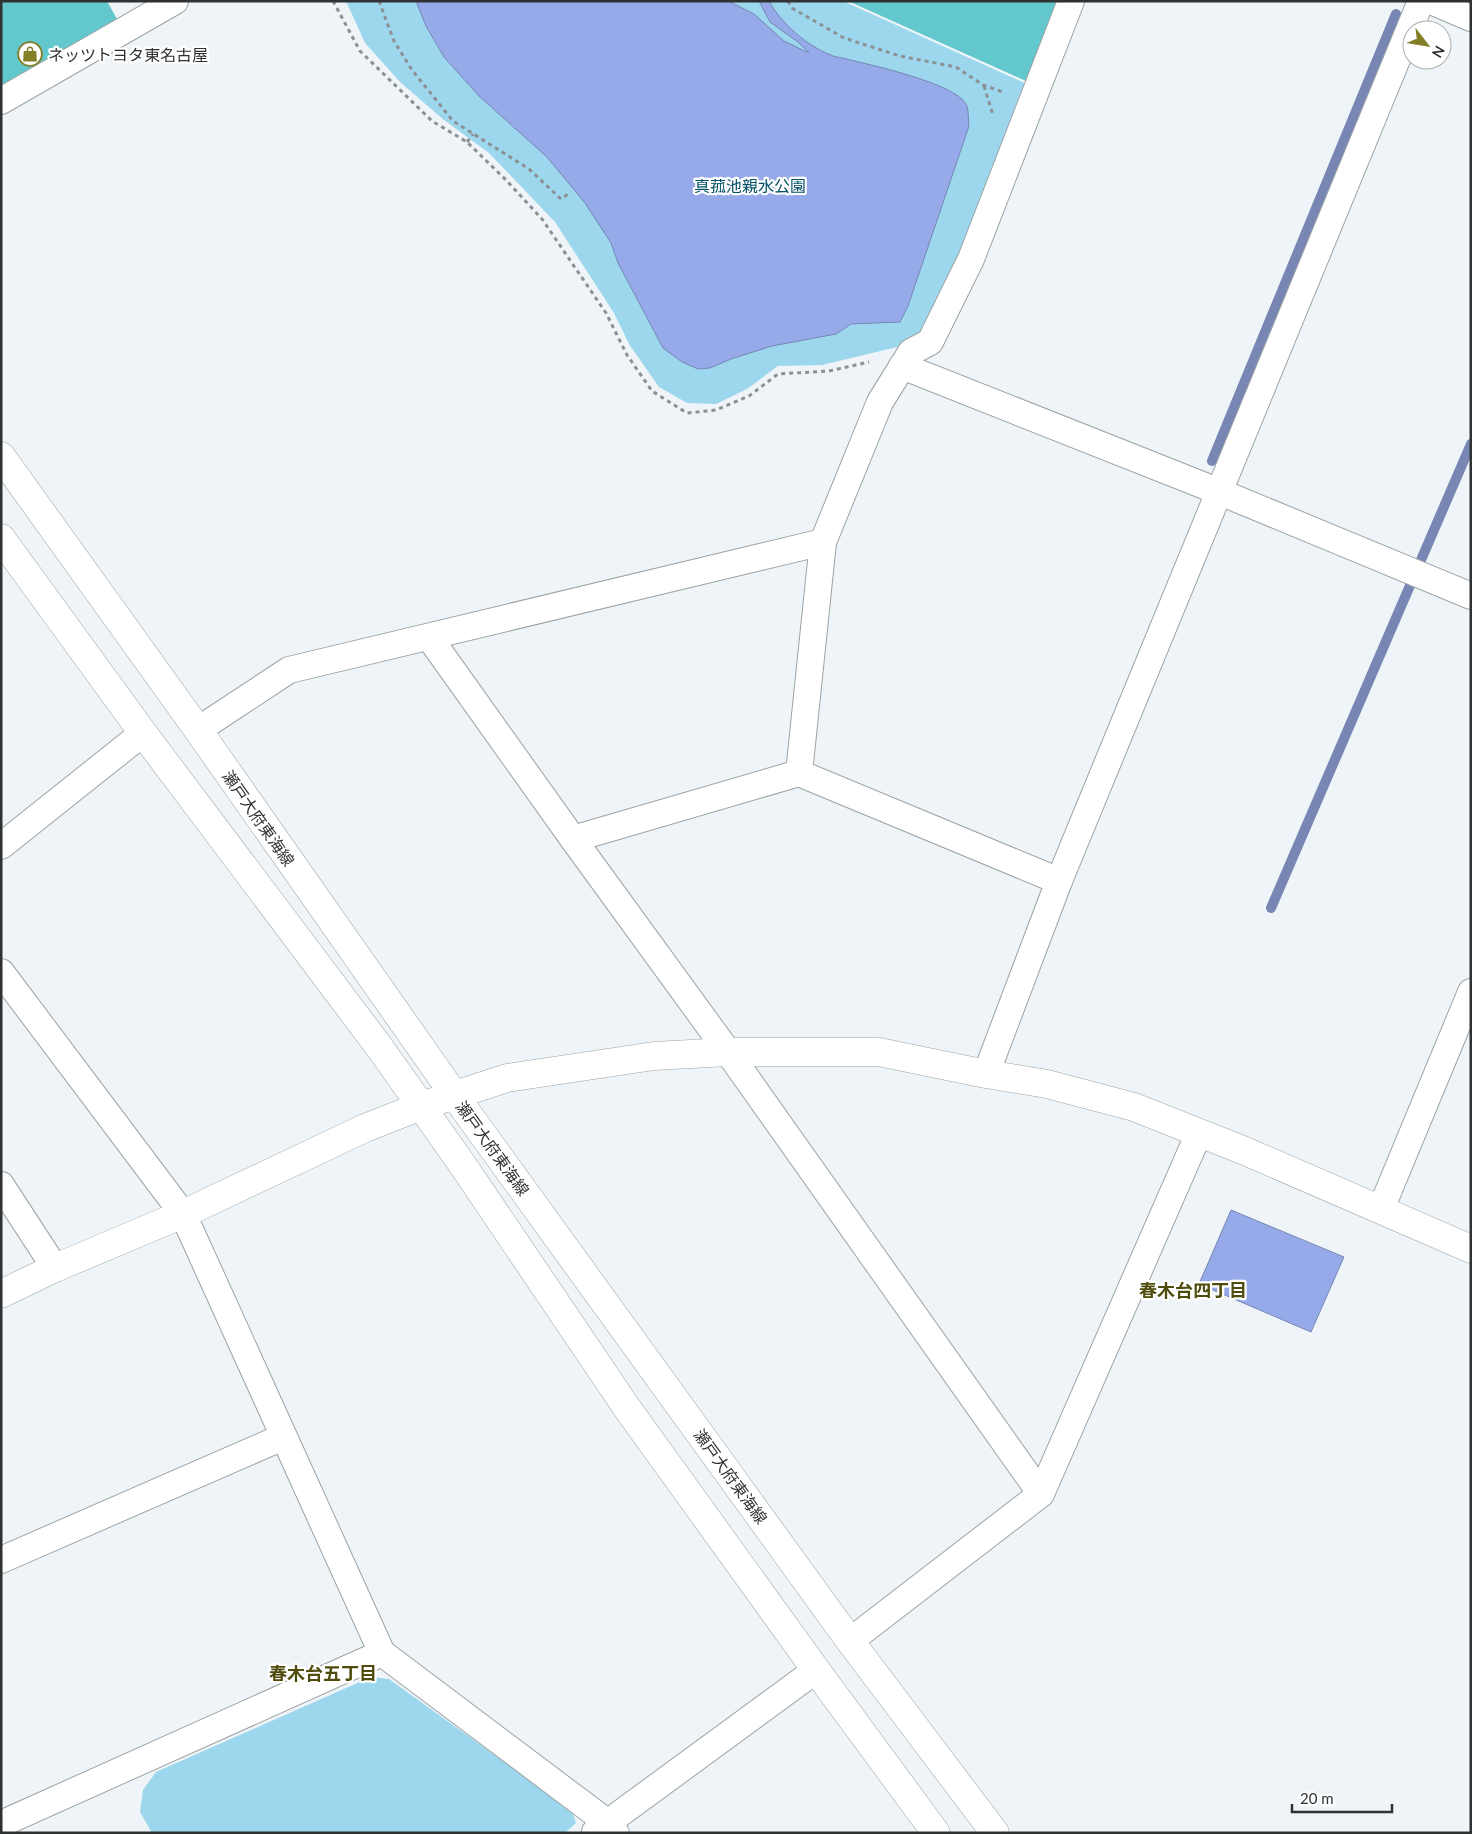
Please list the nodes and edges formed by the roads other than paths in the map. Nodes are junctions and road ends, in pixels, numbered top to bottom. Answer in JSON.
{"nodes":[{"id":1,"x":175,"y":1,"type":"edge"},
{"id":2,"x":1071,"y":1,"type":"edge"},
{"id":3,"x":1422,"y":1,"type":"edge"},
{"id":4,"x":1431,"y":1,"type":"edge"},
{"id":5,"x":1471,"y":18,"type":"edge"},
{"id":6,"x":1,"y":101,"type":"edge"},
{"id":7,"x":906,"y":359,"type":"junction"},
{"id":8,"x":1,"y":456,"type":"edge"},
{"id":9,"x":1220,"y":492,"type":"junction"},
{"id":10,"x":1,"y":538,"type":"edge"},
{"id":11,"x":823,"y":542,"type":"junction"},
{"id":12,"x":1471,"y":596,"type":"edge"},
{"id":13,"x":429,"y":637,"type":"junction"},
{"id":14,"x":198,"y":730,"type":"junction"},
{"id":15,"x":143,"y":733,"type":"junction"},
{"id":16,"x":799,"y":773,"type":"junction"},
{"id":17,"x":573,"y":839,"type":"junction"},
{"id":18,"x":1,"y":846,"type":"edge"},
{"id":19,"x":1059,"y":882,"type":"junction"},
{"id":20,"x":1,"y":972,"type":"edge"},
{"id":21,"x":1471,"y":992,"type":"edge"},
{"id":22,"x":728,"y":1052,"type":"junction"},
{"id":23,"x":986,"y":1074,"type":"junction"},
{"id":24,"x":455,"y":1096,"type":"junction"},
{"id":25,"x":421,"y":1106,"type":"junction"},
{"id":26,"x":1199,"y":1133,"type":"junction"},
{"id":27,"x":1,"y":1185,"type":"edge"},
{"id":28,"x":1381,"y":1209,"type":"junction"},
{"id":29,"x":183,"y":1214,"type":"junction"},
{"id":30,"x":1471,"y":1249,"type":"edge"},
{"id":31,"x":55,"y":1268,"type":"junction"},
{"id":32,"x":1,"y":1294,"type":"edge"},
{"id":33,"x":283,"y":1437,"type":"junction"},
{"id":34,"x":1041,"y":1494,"type":"junction"},
{"id":35,"x":1,"y":1560,"type":"edge"},
{"id":36,"x":850,"y":1641,"type":"junction"},
{"id":37,"x":382,"y":1653,"type":"junction"},
{"id":38,"x":816,"y":1670,"type":"junction"},
{"id":39,"x":1,"y":1824,"type":"edge"},
{"id":40,"x":606,"y":1830,"type":"edge"},
{"id":41,"x":936,"y":1833,"type":"edge"},
{"id":42,"x":995,"y":1833,"type":"edge"}],
"edges":[{"from":1,"to":6,"type":"street"},
{"from":2,"to":7,"type":"street"},
{"from":3,"to":9,"type":"street"},
{"from":4,"to":5,"type":"street"},
{"from":7,"to":9,"type":"street"},
{"from":7,"to":11,"type":"street"},
{"from":8,"to":14,"type":"main road","name":"瀬戸大府東海線"},
{"from":9,"to":12,"type":"street"},
{"from":9,"to":19,"type":"street"},
{"from":10,"to":15,"type":"main road","name":"瀬戸大府東海線"},
{"from":11,"to":13,"type":"street"},
{"from":11,"to":16,"type":"street"},
{"from":13,"to":14,"type":"street"},
{"from":13,"to":17,"type":"street"},
{"from":14,"to":24,"type":"main road","name":"瀬戸大府東海線"},
{"from":15,"to":18,"type":"street"},
{"from":15,"to":25,"type":"main road","name":"瀬戸大府東海線"},
{"from":16,"to":17,"type":"street"},
{"from":16,"to":19,"type":"street"},
{"from":17,"to":22,"type":"street"},
{"from":19,"to":23,"type":"street"},
{"from":20,"to":29,"type":"street"},
{"from":21,"to":28,"type":"street"},
{"from":22,"to":23,"type":"main road"},
{"from":22,"to":24,"type":"main road"},
{"from":22,"to":34,"type":"street"},
{"from":23,"to":26,"type":"main road"},
{"from":24,"to":25,"type":"main road"},
{"from":24,"to":36,"type":"main road","name":"瀬戸大府東海線"},
{"from":25,"to":29,"type":"main road"},
{"from":25,"to":38,"type":"main road","name":"瀬戸大府東海線"},
{"from":26,"to":28,"type":"main road"},
{"from":26,"to":34,"type":"street"},
{"from":27,"to":31,"type":"street"},
{"from":28,"to":30,"type":"main road"},
{"from":29,"to":31,"type":"main road"},
{"from":29,"to":33,"type":"street"},
{"from":31,"to":32,"type":"main road"},
{"from":33,"to":35,"type":"street"},
{"from":33,"to":37,"type":"street"},
{"from":34,"to":36,"type":"street"},
{"from":36,"to":42,"type":"main road","name":"瀬戸大府東海線"},
{"from":37,"to":39,"type":"street"},
{"from":37,"to":40,"type":"street"},
{"from":38,"to":40,"type":"street"},
{"from":38,"to":41,"type":"main road","name":"瀬戸大府東海線"}]}
